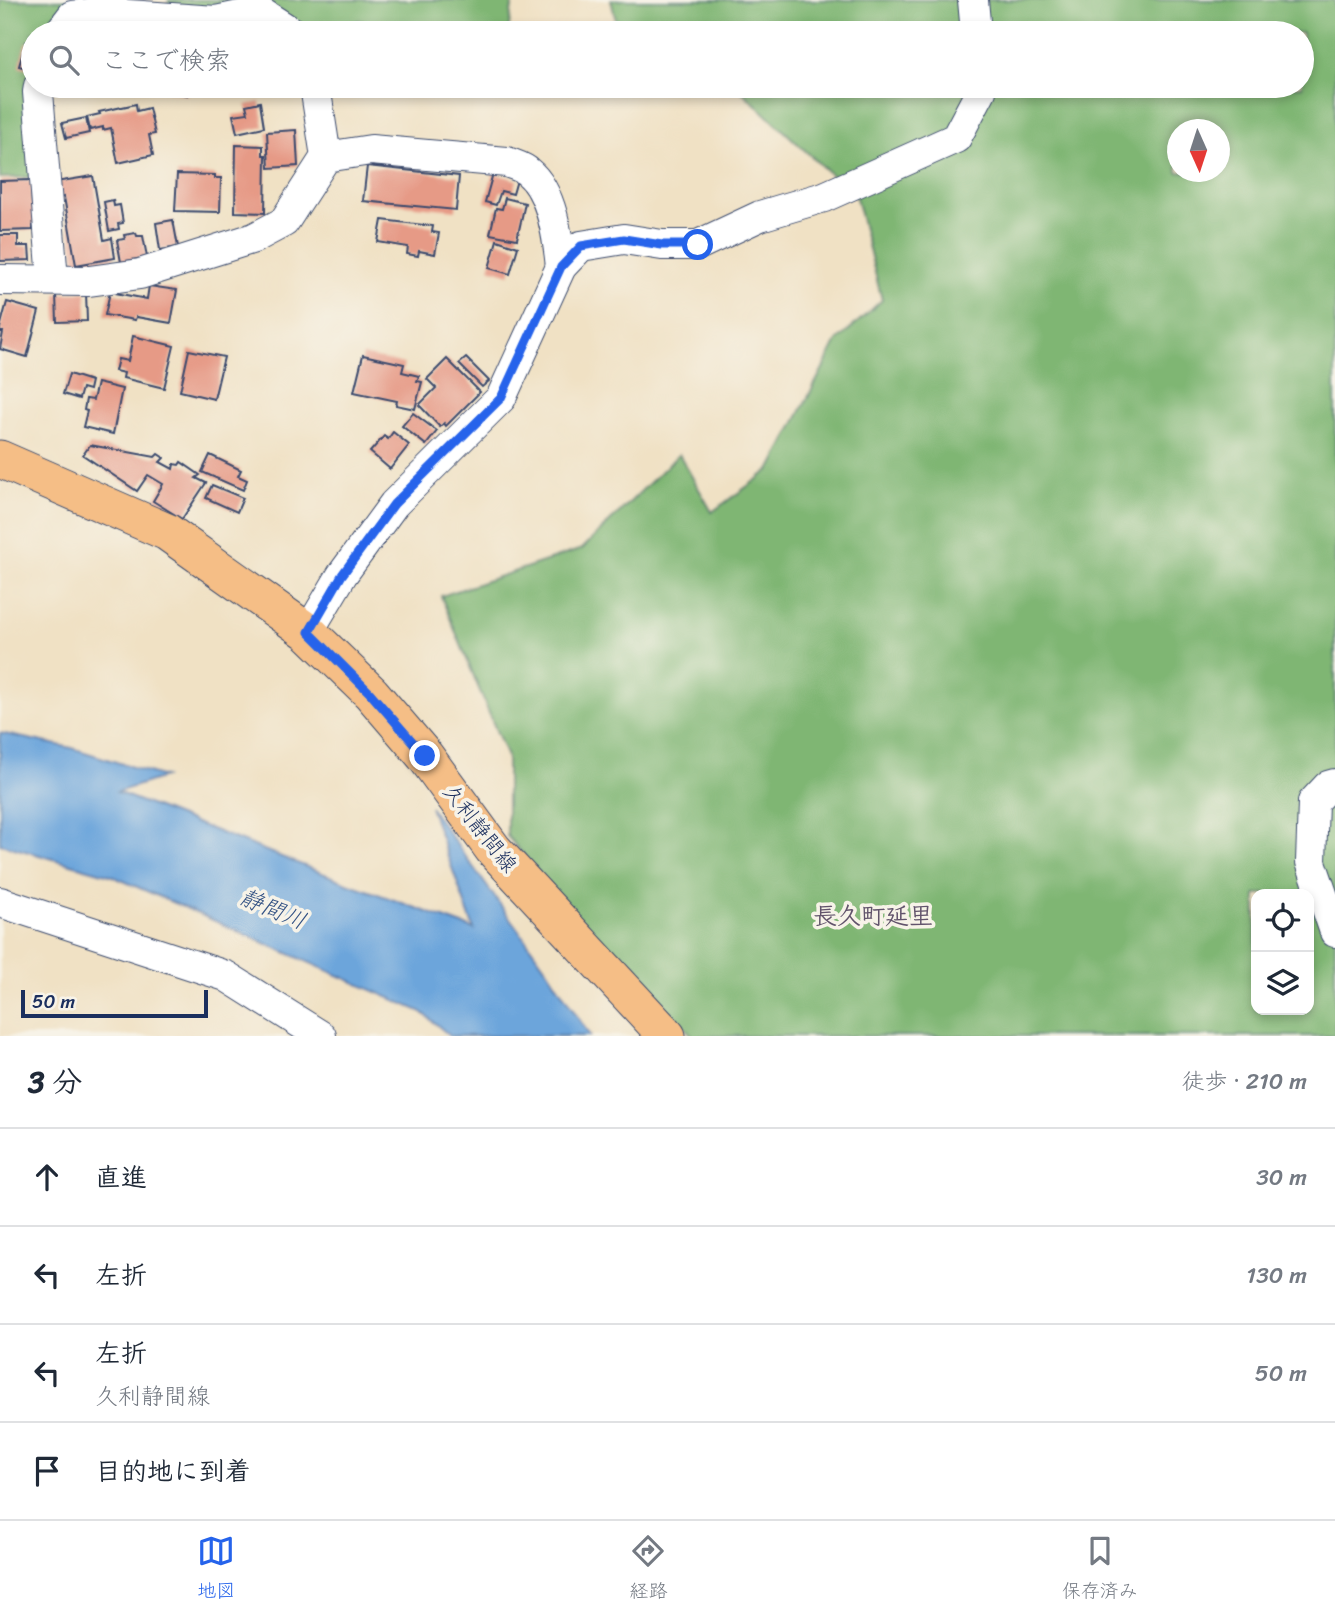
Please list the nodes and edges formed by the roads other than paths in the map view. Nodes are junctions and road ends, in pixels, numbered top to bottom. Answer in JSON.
{"nodes":[{"id":1,"x":973,"y":0,"type":"edge"},
{"id":2,"x":68,"y":21,"type":"edge"},
{"id":3,"x":216,"y":21,"type":"edge"},
{"id":4,"x":216,"y":21,"type":"edge"},
{"id":5,"x":274,"y":21,"type":"edge"},
{"id":6,"x":975,"y":21,"type":"edge"},
{"id":7,"x":38,"y":98,"type":"edge"},
{"id":8,"x":317,"y":98,"type":"edge"},
{"id":9,"x":977,"y":98,"type":"edge"},
{"id":10,"x":326,"y":157,"type":"junction"},
{"id":11,"x":561,"y":267,"type":"junction"},
{"id":12,"x":0,"y":280,"type":"edge"},
{"id":13,"x":53,"y":280,"type":"junction"},
{"id":14,"x":0,"y":459,"type":"edge"},
{"id":15,"x":309,"y":632,"type":"junction"},
{"id":16,"x":1335,"y":784,"type":"edge"},
{"id":17,"x":0,"y":902,"type":"edge"},
{"id":18,"x":1335,"y":932,"type":"edge"},
{"id":19,"x":321,"y":1036,"type":"edge"},
{"id":20,"x":667,"y":1036,"type":"edge"}],
"edges":[{"from":1,"to":6,"type":"street"},
{"from":2,"to":4,"type":"street"},
{"from":3,"to":5,"type":"street"},
{"from":7,"to":13,"type":"street"},
{"from":8,"to":10,"type":"street"},
{"from":9,"to":11,"type":"street"},
{"from":10,"to":11,"type":"street"},
{"from":10,"to":13,"type":"street"},
{"from":11,"to":15,"type":"street"},
{"from":12,"to":13,"type":"street"},
{"from":14,"to":15,"type":"main road","name":"久利静間線"},
{"from":15,"to":20,"type":"main road","name":"久利静間線"},
{"from":16,"to":18,"type":"street"},
{"from":17,"to":19,"type":"street"}]}
